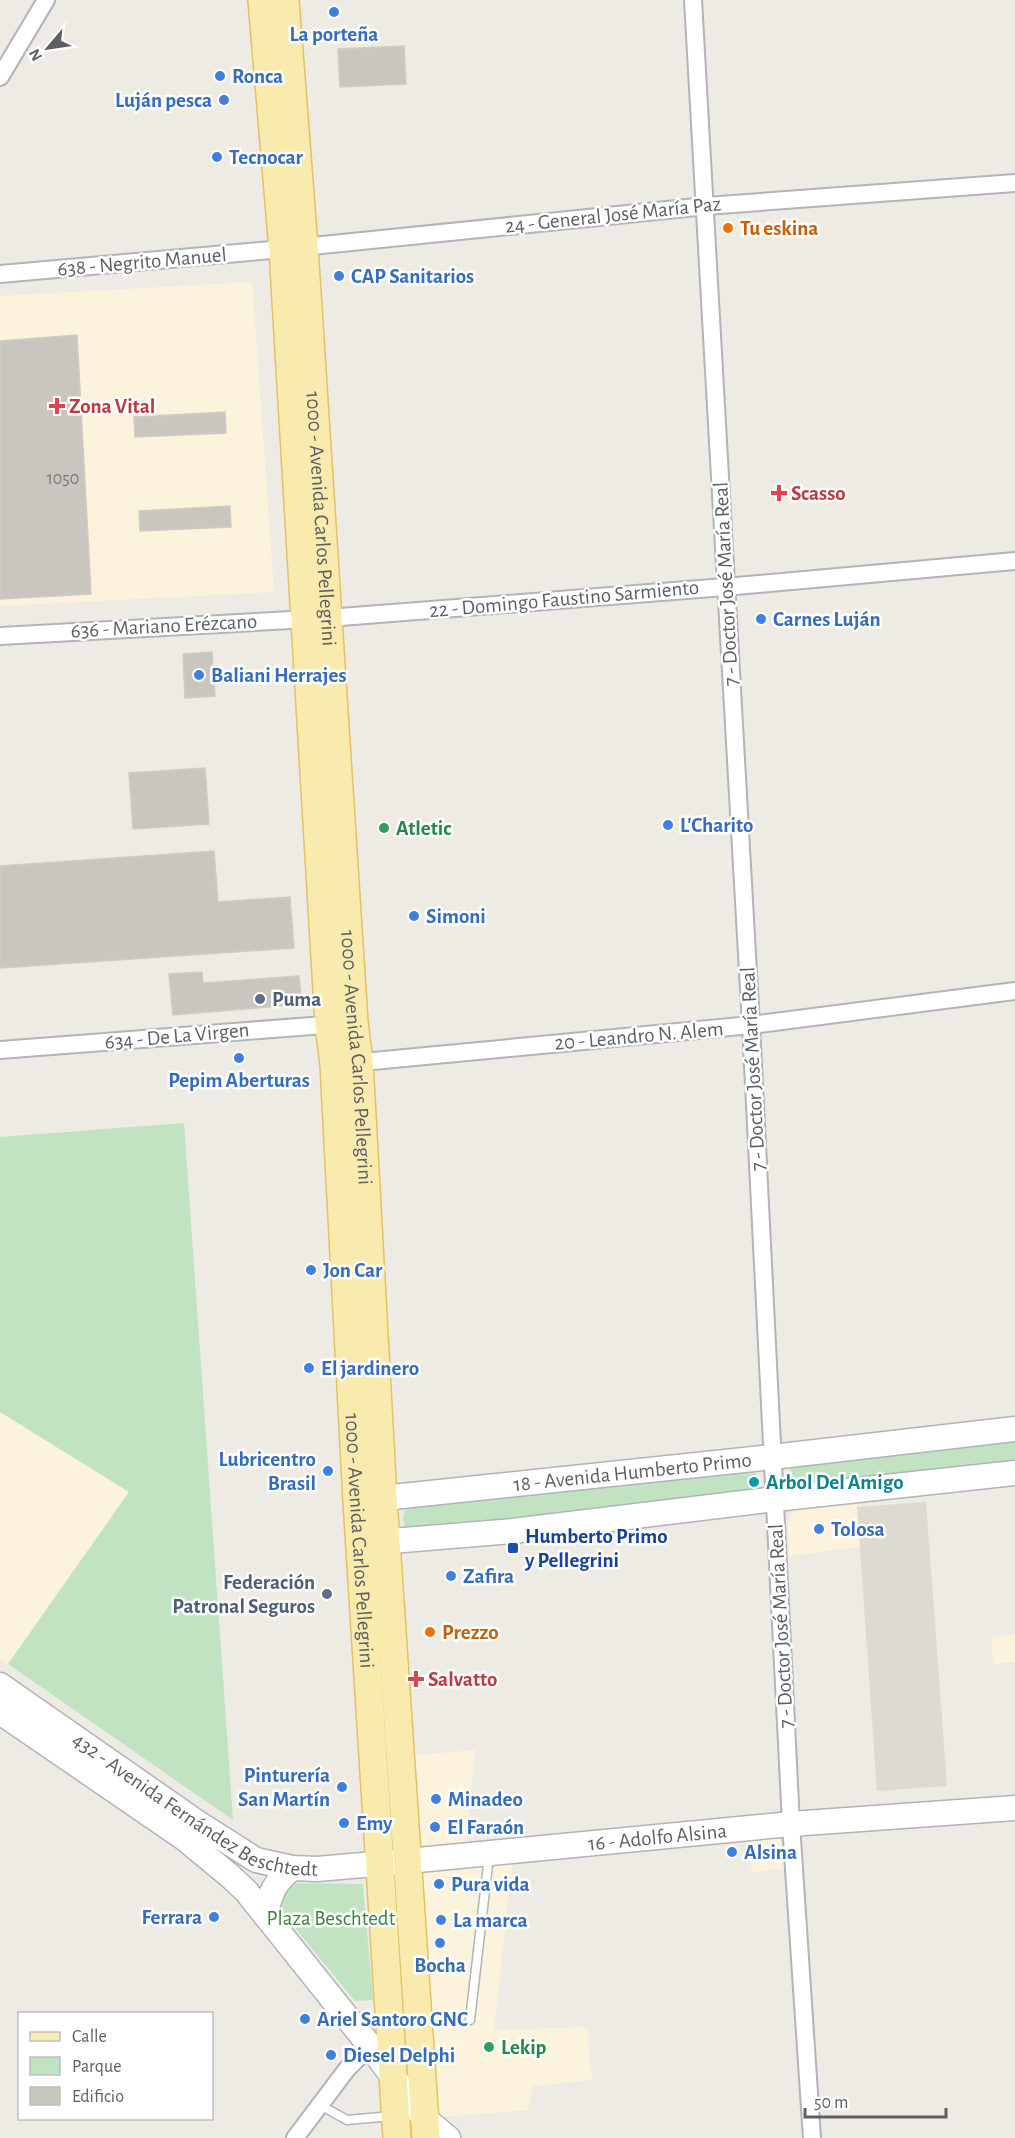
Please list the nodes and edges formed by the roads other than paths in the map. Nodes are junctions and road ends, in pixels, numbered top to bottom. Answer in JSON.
{"nodes":[{"id":1,"x":46,"y":0,"type":"edge"},
{"id":2,"x":262,"y":0,"type":"edge"},
{"id":3,"x":285,"y":0,"type":"edge"},
{"id":4,"x":693,"y":0,"type":"edge"},
{"id":5,"x":0,"y":77,"type":"edge"},
{"id":6,"x":1015,"y":183,"type":"edge"},
{"id":7,"x":706,"y":206,"type":"junction"},
{"id":8,"x":294,"y":248,"type":"junction"},
{"id":9,"x":0,"y":274,"type":"edge"},
{"id":10,"x":1015,"y":561,"type":"edge"},
{"id":11,"x":725,"y":586,"type":"junction"},
{"id":12,"x":316,"y":618,"type":"junction"},
{"id":13,"x":0,"y":636,"type":"edge"},
{"id":14,"x":1015,"y":991,"type":"edge"},
{"id":15,"x":342,"y":1023,"type":"junction"},
{"id":16,"x":751,"y":1025,"type":"junction"},
{"id":17,"x":0,"y":1050,"type":"edge"},
{"id":18,"x":346,"y":1064,"type":"junction"},
{"id":19,"x":1015,"y":1429,"type":"edge"},
{"id":20,"x":772,"y":1457,"type":"junction"},
{"id":21,"x":1015,"y":1473,"type":"edge"},
{"id":22,"x":383,"y":1498,"type":"junction"},
{"id":23,"x":775,"y":1499,"type":"junction"},
{"id":24,"x":357,"y":1501,"type":"junction"},
{"id":25,"x":387,"y":1541,"type":"junction"},
{"id":26,"x":360,"y":1543,"type":"junction"},
{"id":27,"x":0,"y":1685,"type":"edge"},
{"id":28,"x":0,"y":1712,"type":"edge"},
{"id":29,"x":1015,"y":1808,"type":"edge"},
{"id":30,"x":791,"y":1824,"type":"junction"},
{"id":31,"x":489,"y":1853,"type":"junction"},
{"id":32,"x":408,"y":1861,"type":"junction"},
{"id":33,"x":380,"y":1863,"type":"junction"},
{"id":34,"x":292,"y":1868,"type":"junction"},
{"id":35,"x":265,"y":1915,"type":"junction"},
{"id":36,"x":470,"y":2020,"type":"dead end"},
{"id":37,"x":370,"y":2046,"type":"junction"},
{"id":38,"x":392,"y":2073,"type":"junction"},
{"id":39,"x":320,"y":2105,"type":"junction"},
{"id":40,"x":396,"y":2127,"type":"edge"},
{"id":41,"x":425,"y":2128,"type":"edge"},
{"id":42,"x":295,"y":2138,"type":"edge"},
{"id":43,"x":448,"y":2138,"type":"edge"},
{"id":44,"x":812,"y":2138,"type":"edge"}],
"edges":[{"from":1,"to":5,"type":"street"},
{"from":2,"to":8,"type":"main road","name":"1000 - Avenida Carlos Pellegrini"},
{"from":3,"to":8,"type":"main road","name":"1000 - Avenida Carlos Pellegrini"},
{"from":4,"to":7,"type":"street","name":"7 - Doctor José María Real"},
{"from":6,"to":7,"type":"street","name":"24 - General José María Paz"},
{"from":7,"to":8,"type":"street","name":"24 - General José María Paz"},
{"from":7,"to":11,"type":"street","name":"7 - Doctor José María Real"},
{"from":8,"to":9,"type":"street","name":"638 - Negrito Manuel"},
{"from":8,"to":12,"type":"main road","name":"1000 - Avenida Carlos Pellegrini"},
{"from":10,"to":11,"type":"street","name":"22 - Domingo Faustino Sarmiento"},
{"from":11,"to":12,"type":"street","name":"22 - Domingo Faustino Sarmiento"},
{"from":11,"to":16,"type":"street","name":"7 - Doctor José María Real"},
{"from":12,"to":13,"type":"street","name":"636 - Mariano Erézcano"},
{"from":12,"to":15,"type":"main road","name":"1000 - Avenida Carlos Pellegrini"},
{"from":14,"to":16,"type":"street","name":"20 - Leandro N. Alem"},
{"from":15,"to":17,"type":"street","name":"634 - De La Virgen"},
{"from":15,"to":18,"type":"main road","name":"1000 - Avenida Carlos Pellegrini"},
{"from":16,"to":18,"type":"street","name":"20 - Leandro N. Alem"},
{"from":16,"to":20,"type":"street","name":"7 - Doctor José María Real"},
{"from":18,"to":22,"type":"main road","name":"1000 - Avenida Carlos Pellegrini"},
{"from":18,"to":24,"type":"main road","name":"1000 - Avenida Carlos Pellegrini"},
{"from":19,"to":20,"type":"main road","name":"18 - Avenida Humberto Primo"},
{"from":20,"to":22,"type":"main road","name":"18 - Avenida Humberto Primo"},
{"from":20,"to":23,"type":"street","name":"7 - Doctor José María Real"},
{"from":21,"to":23,"type":"main road","name":"18 - Avenida Humberto Primo"},
{"from":22,"to":24,"type":"main road","name":"18 - Avenida Humberto Primo"},
{"from":22,"to":25,"type":"main road","name":"1000 - Avenida Carlos Pellegrini"},
{"from":23,"to":25,"type":"main road","name":"18 - Avenida Humberto Primo"},
{"from":23,"to":30,"type":"street","name":"7 - Doctor José María Real"},
{"from":24,"to":26,"type":"main road","name":"1000 - Avenida Carlos Pellegrini"},
{"from":25,"to":26,"type":"main road","name":"18 - Avenida Humberto Primo"},
{"from":25,"to":32,"type":"main road","name":"1000 - Avenida Carlos Pellegrini"},
{"from":26,"to":33,"type":"main road","name":"1000 - Avenida Carlos Pellegrini"},
{"from":27,"to":34,"type":"main road","name":"432 - Avenida Fernández Beschtedt"},
{"from":28,"to":35,"type":"main road","name":"432 - Avenida Fernández Beschtedt"},
{"from":29,"to":30,"type":"main road","name":"16 - Adolfo Alsina"},
{"from":30,"to":31,"type":"main road","name":"16 - Adolfo Alsina"},
{"from":30,"to":44,"type":"street","name":"7 - Doctor José María Real"},
{"from":31,"to":32,"type":"main road","name":"16 - Adolfo Alsina"},
{"from":31,"to":36,"type":"lane"},
{"from":32,"to":33,"type":"main road","name":"432 - Avenida Fernández Beschtedt"},
{"from":32,"to":41,"type":"main road","name":"1000 - Avenida Carlos Pellegrini"},
{"from":33,"to":34,"type":"main road","name":"432 - Avenida Fernández Beschtedt"},
{"from":33,"to":38,"type":"main road","name":"1000 - Avenida Carlos Pellegrini"},
{"from":34,"to":35,"type":"main road"},
{"from":35,"to":37,"type":"main road","name":"432 - Avenida Fernández Beschtedt"},
{"from":37,"to":38,"type":"main road","name":"432 - Avenida Fernández Beschtedt"},
{"from":37,"to":39,"type":"street"},
{"from":38,"to":40,"type":"main road","name":"1000 - Avenida Carlos Pellegrini"},
{"from":38,"to":41,"type":"main road"},
{"from":39,"to":40,"type":"lane"},
{"from":39,"to":42,"type":"street"},
{"from":41,"to":43,"type":"main road"}]}
